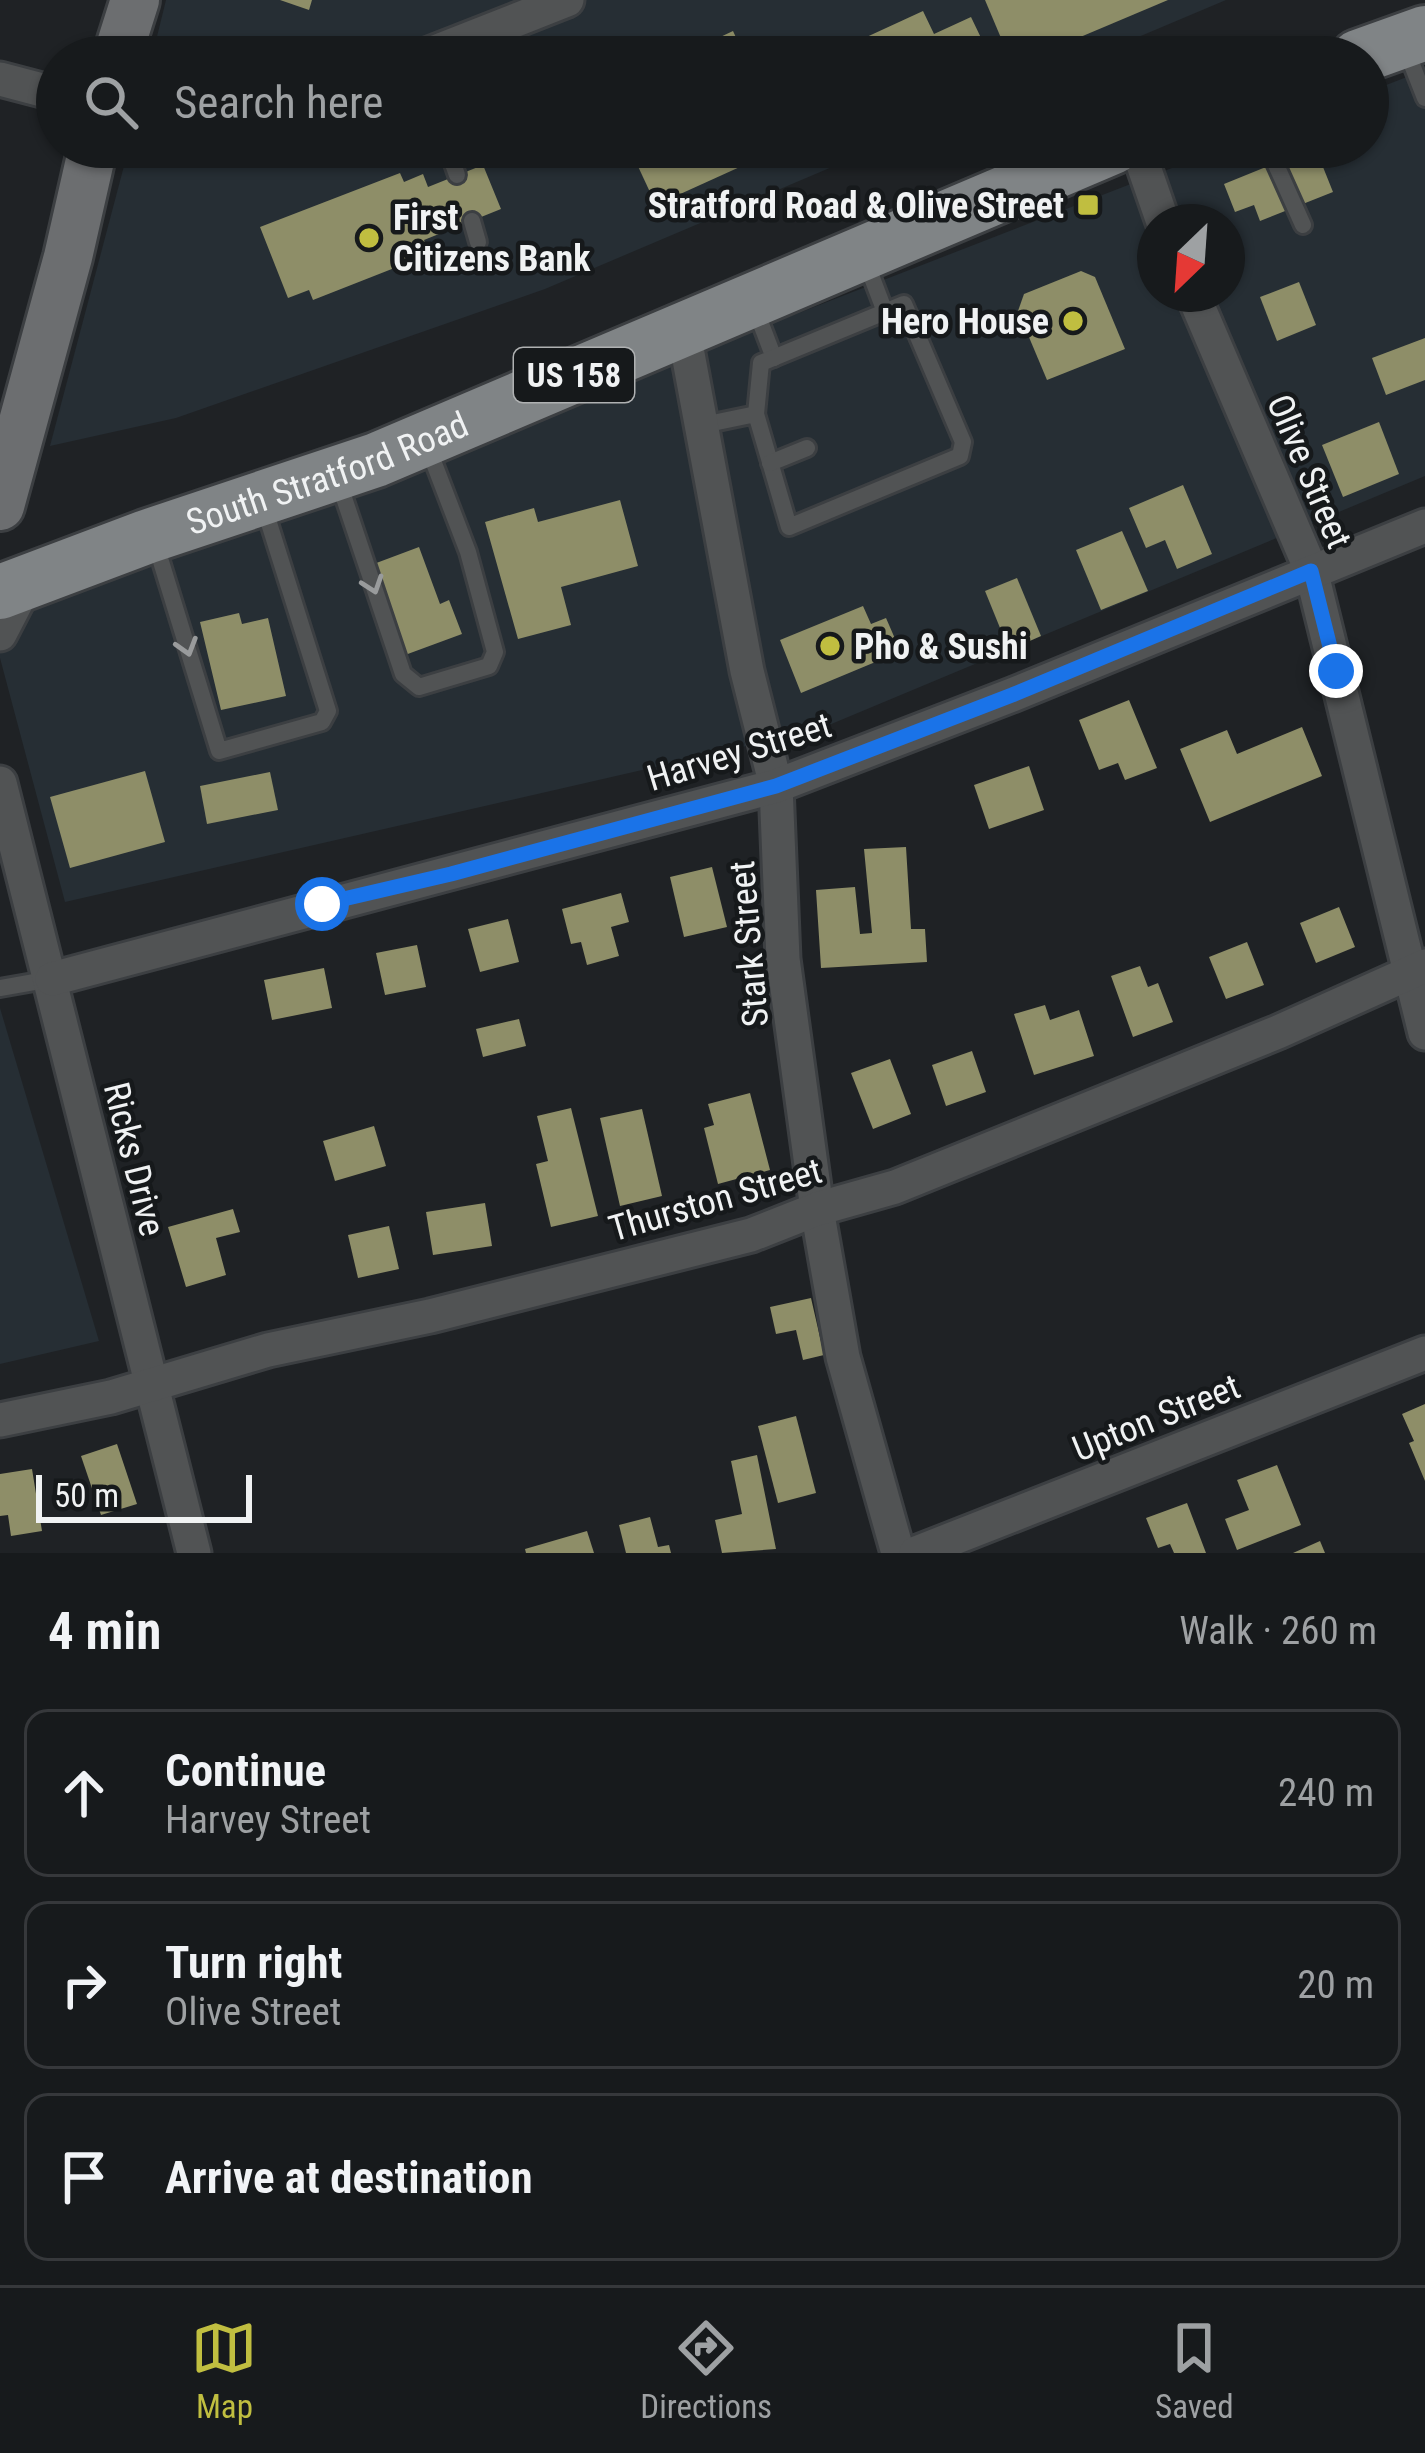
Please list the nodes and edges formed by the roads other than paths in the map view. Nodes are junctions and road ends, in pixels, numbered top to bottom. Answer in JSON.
{"nodes":[{"id":1,"x":135,"y":0,"type":"edge"},
{"id":2,"x":567,"y":0,"type":"edge"},
{"id":3,"x":124,"y":36,"type":"edge"},
{"id":4,"x":475,"y":36,"type":"edge"},
{"id":5,"x":1395,"y":44,"type":"edge"},
{"id":6,"x":0,"y":79,"type":"edge"},
{"id":7,"x":36,"y":88,"type":"edge"},
{"id":8,"x":1425,"y":98,"type":"edge"},
{"id":9,"x":88,"y":168,"type":"edge"},
{"id":10,"x":454,"y":168,"type":"edge"},
{"id":11,"x":1063,"y":168,"type":"edge"},
{"id":12,"x":1144,"y":168,"type":"edge"},
{"id":13,"x":1277,"y":168,"type":"edge"},
{"id":14,"x":457,"y":175,"type":"dead end"},
{"id":15,"x":1157,"y":204,"type":"edge"},
{"id":16,"x":472,"y":220,"type":"dead end"},
{"id":17,"x":1303,"y":226,"type":"dead end"},
{"id":18,"x":478,"y":242,"type":"dead end"},
{"id":19,"x":862,"y":252,"type":"junction"},
{"id":20,"x":751,"y":299,"type":"junction"},
{"id":21,"x":885,"y":312,"type":"junction"},
{"id":22,"x":1201,"y":312,"type":"edge"},
{"id":23,"x":683,"y":327,"type":"junction"},
{"id":24,"x":805,"y":345,"type":"junction"},
{"id":25,"x":774,"y":358,"type":"junction"},
{"id":26,"x":812,"y":363,"type":"dead end"},
{"id":27,"x":943,"y":394,"type":"junction"},
{"id":28,"x":924,"y":401,"type":"dead end"},
{"id":29,"x":756,"y":414,"type":"junction"},
{"id":30,"x":704,"y":425,"type":"junction"},
{"id":31,"x":425,"y":440,"type":"junction"},
{"id":32,"x":807,"y":448,"type":"dead end"},
{"id":33,"x":770,"y":463,"type":"junction"},
{"id":34,"x":336,"y":474,"type":"junction"},
{"id":35,"x":261,"y":499,"type":"junction"},
{"id":36,"x":0,"y":506,"type":"edge"},
{"id":37,"x":1425,"y":526,"type":"edge"},
{"id":38,"x":153,"y":535,"type":"junction"},
{"id":39,"x":1311,"y":571,"type":"junction"},
{"id":40,"x":14,"y":587,"type":"edge"},
{"id":41,"x":0,"y":634,"type":"edge"},
{"id":42,"x":0,"y":783,"type":"edge"},
{"id":43,"x":776,"y":786,"type":"junction"},
{"id":44,"x":1418,"y":969,"type":"edge"},
{"id":45,"x":52,"y":979,"type":"junction"},
{"id":46,"x":0,"y":988,"type":"edge"},
{"id":47,"x":1425,"y":1034,"type":"edge"},
{"id":48,"x":817,"y":1209,"type":"junction"},
{"id":49,"x":1425,"y":1353,"type":"edge"},
{"id":50,"x":154,"y":1382,"type":"junction"},
{"id":51,"x":0,"y":1420,"type":"edge"},
{"id":52,"x":194,"y":1553,"type":"edge"},
{"id":53,"x":898,"y":1553,"type":"edge"},
{"id":54,"x":916,"y":1553,"type":"edge"}],
"edges":[{"from":1,"to":3,"type":"street"},
{"from":2,"to":4,"type":"street"},
{"from":5,"to":8,"type":"lane"},
{"from":6,"to":7,"type":"street"},
{"from":9,"to":36,"type":"street"},
{"from":10,"to":14,"type":"lane"},
{"from":11,"to":19,"type":"main road","name":"South Stratford Road","number":"US 158"},
{"from":12,"to":15,"type":"street"},
{"from":13,"to":17,"type":"lane"},
{"from":16,"to":18,"type":"lane"},
{"from":19,"to":20,"type":"main road","name":"South Stratford Road","number":"US 158"},
{"from":19,"to":21,"type":"lane"},
{"from":20,"to":23,"type":"main road","name":"South Stratford Road","number":"US 158"},
{"from":20,"to":25,"type":"lane"},
{"from":21,"to":24,"type":"lane"},
{"from":21,"to":27,"type":"lane"},
{"from":22,"to":39,"type":"street","name":"Olive Street"},
{"from":23,"to":30,"type":"street","name":"Stark Street"},
{"from":23,"to":31,"type":"main road","name":"South Stratford Road","number":"US 158"},
{"from":24,"to":25,"type":"lane"},
{"from":24,"to":26,"type":"lane"},
{"from":25,"to":29,"type":"lane"},
{"from":27,"to":28,"type":"lane"},
{"from":27,"to":33,"type":"lane"},
{"from":29,"to":30,"type":"lane"},
{"from":29,"to":33,"type":"lane"},
{"from":30,"to":43,"type":"street","name":"Stark Street"},
{"from":31,"to":34,"type":"main road","name":"South Stratford Road","number":"US 158"},
{"from":34,"to":31,"type":"lane","one_way":true},
{"from":32,"to":33,"type":"lane"},
{"from":34,"to":35,"type":"main road","name":"South Stratford Road","number":"US 158"},
{"from":35,"to":38,"type":"main road","name":"South Stratford Road","number":"US 158"},
{"from":38,"to":35,"type":"lane","one_way":true},
{"from":37,"to":39,"type":"street","name":"Harvey Street"},
{"from":38,"to":40,"type":"main road","name":"South Stratford Road","number":"US 158"},
{"from":39,"to":43,"type":"street","name":"Harvey Street"},
{"from":39,"to":44,"type":"street","name":"Olive Street"},
{"from":40,"to":41,"type":"street"},
{"from":42,"to":45,"type":"street","name":"Ricks Drive"},
{"from":43,"to":45,"type":"street","name":"Harvey Street"},
{"from":43,"to":48,"type":"street","name":"Stark Street"},
{"from":44,"to":47,"type":"street","name":"Olive Street"},
{"from":44,"to":48,"type":"street","name":"Thurston Street"},
{"from":45,"to":46,"type":"lane"},
{"from":45,"to":50,"type":"street","name":"Ricks Drive"},
{"from":48,"to":50,"type":"street","name":"Thurston Street"},
{"from":48,"to":53,"type":"street","name":"Stark Street"},
{"from":49,"to":54,"type":"street","name":"Upton Street"},
{"from":50,"to":51,"type":"street","name":"Thurston Street"},
{"from":50,"to":52,"type":"street","name":"Ricks Drive"}]}
